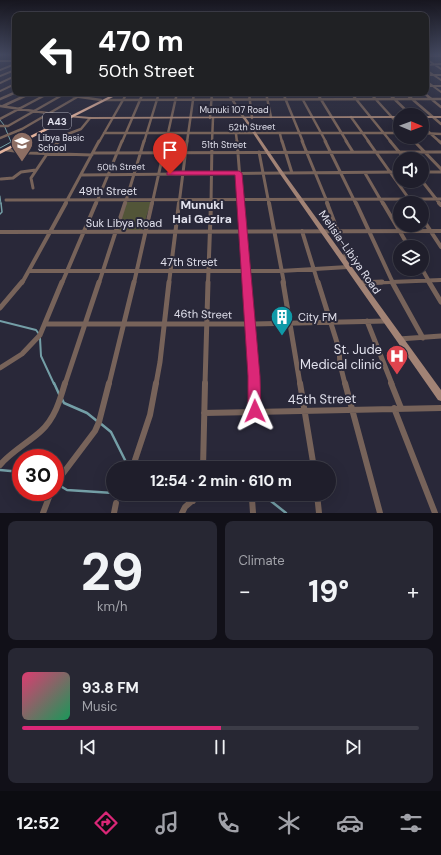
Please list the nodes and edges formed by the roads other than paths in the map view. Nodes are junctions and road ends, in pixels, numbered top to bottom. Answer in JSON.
{"nodes":[{"id":1,"x":429,"y":83,"type":"edge"},
{"id":2,"x":12,"y":86,"type":"edge"},
{"id":3,"x":429,"y":86,"type":"edge"},
{"id":4,"x":433,"y":86,"type":"junction"},
{"id":5,"x":441,"y":86,"type":"edge"},
{"id":6,"x":7,"y":88,"type":"junction"},
{"id":7,"x":12,"y":88,"type":"edge"},
{"id":8,"x":0,"y":91,"type":"edge"},
{"id":9,"x":441,"y":92,"type":"edge"},
{"id":10,"x":12,"y":94,"type":"edge"},
{"id":11,"x":24,"y":96,"type":"edge"},
{"id":12,"x":43,"y":96,"type":"edge"},
{"id":13,"x":61,"y":96,"type":"edge"},
{"id":14,"x":79,"y":96,"type":"joint"},
{"id":15,"x":110,"y":96,"type":"edge"},
{"id":16,"x":112,"y":96,"type":"edge"},
{"id":17,"x":126,"y":96,"type":"edge"},
{"id":18,"x":142,"y":96,"type":"edge"},
{"id":19,"x":159,"y":96,"type":"edge"},
{"id":20,"x":177,"y":96,"type":"edge"},
{"id":21,"x":193,"y":96,"type":"edge"},
{"id":22,"x":212,"y":96,"type":"edge"},
{"id":23,"x":229,"y":96,"type":"edge"},
{"id":24,"x":249,"y":96,"type":"edge"},
{"id":25,"x":266,"y":96,"type":"edge"},
{"id":26,"x":284,"y":96,"type":"edge"},
{"id":27,"x":319,"y":96,"type":"edge"},
{"id":28,"x":353,"y":96,"type":"edge"},
{"id":29,"x":372,"y":96,"type":"edge"},
{"id":30,"x":391,"y":96,"type":"edge"},
{"id":31,"x":408,"y":96,"type":"edge"},
{"id":32,"x":428,"y":96,"type":"edge"},
{"id":33,"x":375,"y":99,"type":"junction"},
{"id":34,"x":412,"y":99,"type":"junction"},
{"id":35,"x":431,"y":99,"type":"junction"},
{"id":36,"x":441,"y":99,"type":"edge"},
{"id":37,"x":0,"y":100,"type":"edge"},
{"id":38,"x":103,"y":100,"type":"junction"},
{"id":39,"x":124,"y":100,"type":"junction"},
{"id":40,"x":140,"y":100,"type":"junction"},
{"id":41,"x":158,"y":100,"type":"junction"},
{"id":42,"x":176,"y":100,"type":"junction"},
{"id":43,"x":192,"y":100,"type":"junction"},
{"id":44,"x":212,"y":100,"type":"junction"},
{"id":45,"x":231,"y":100,"type":"junction"},
{"id":46,"x":250,"y":100,"type":"junction"},
{"id":47,"x":267,"y":100,"type":"junction"},
{"id":48,"x":286,"y":100,"type":"junction"},
{"id":49,"x":303,"y":100,"type":"junction"},
{"id":50,"x":322,"y":100,"type":"junction"},
{"id":51,"x":356,"y":100,"type":"junction"},
{"id":52,"x":395,"y":100,"type":"junction"},
{"id":53,"x":1,"y":106,"type":"edge"},
{"id":54,"x":441,"y":107,"type":"edge"},
{"id":55,"x":404,"y":108,"type":"edge"},
{"id":56,"x":19,"y":109,"type":"junction"},
{"id":57,"x":35,"y":111,"type":"junction"},
{"id":58,"x":50,"y":113,"type":"junction"},
{"id":59,"x":69,"y":116,"type":"junction"},
{"id":60,"x":293,"y":117,"type":"junction"},
{"id":61,"x":312,"y":117,"type":"junction"},
{"id":62,"x":332,"y":117,"type":"junction"},
{"id":63,"x":351,"y":117,"type":"junction"},
{"id":64,"x":371,"y":117,"type":"junction"},
{"id":65,"x":392,"y":117,"type":"joint"},
{"id":66,"x":432,"y":117,"type":"junction"},
{"id":67,"x":441,"y":117,"type":"edge"},
{"id":68,"x":90,"y":118,"type":"junction"},
{"id":69,"x":113,"y":118,"type":"junction"},
{"id":70,"x":134,"y":118,"type":"junction"},
{"id":71,"x":152,"y":118,"type":"junction"},
{"id":72,"x":171,"y":118,"type":"junction"},
{"id":73,"x":192,"y":118,"type":"junction"},
{"id":74,"x":212,"y":118,"type":"junction"},
{"id":75,"x":244,"y":118,"type":"junction"},
{"id":76,"x":252,"y":118,"type":"junction"},
{"id":77,"x":271,"y":118,"type":"junction"},
{"id":78,"x":0,"y":119,"type":"edge"},
{"id":79,"x":441,"y":124,"type":"edge"},
{"id":80,"x":0,"y":126,"type":"edge"},
{"id":81,"x":104,"y":133,"type":"junction"},
{"id":82,"x":393,"y":133,"type":"edge"},
{"id":83,"x":127,"y":134,"type":"junction"},
{"id":84,"x":146,"y":134,"type":"junction"},
{"id":85,"x":167,"y":134,"type":"junction"},
{"id":86,"x":188,"y":134,"type":"junction"},
{"id":87,"x":212,"y":134,"type":"junction"},
{"id":88,"x":236,"y":134,"type":"junction"},
{"id":89,"x":255,"y":134,"type":"junction"},
{"id":90,"x":280,"y":134,"type":"junction"},
{"id":91,"x":301,"y":134,"type":"junction"},
{"id":92,"x":322,"y":134,"type":"junction"},
{"id":93,"x":343,"y":134,"type":"junction"},
{"id":94,"x":363,"y":134,"type":"junction"},
{"id":95,"x":384,"y":134,"type":"junction"},
{"id":96,"x":431,"y":134,"type":"joint"},
{"id":97,"x":441,"y":134,"type":"edge"},
{"id":98,"x":0,"y":138,"type":"edge"},
{"id":99,"x":441,"y":143,"type":"edge"},
{"id":100,"x":417,"y":144,"type":"edge"},
{"id":101,"x":0,"y":150,"type":"edge"},
{"id":102,"x":7,"y":150,"type":"junction"},
{"id":103,"x":118,"y":152,"type":"junction"},
{"id":104,"x":142,"y":152,"type":"junction"},
{"id":105,"x":163,"y":152,"type":"junction"},
{"id":106,"x":187,"y":152,"type":"junction"},
{"id":107,"x":212,"y":152,"type":"junction"},
{"id":108,"x":237,"y":152,"type":"junction"},
{"id":109,"x":259,"y":152,"type":"junction"},
{"id":110,"x":267,"y":152,"type":"junction"},
{"id":111,"x":285,"y":152,"type":"junction"},
{"id":112,"x":308,"y":152,"type":"junction"},
{"id":113,"x":330,"y":152,"type":"junction"},
{"id":114,"x":353,"y":152,"type":"junction"},
{"id":115,"x":375,"y":152,"type":"junction"},
{"id":116,"x":393,"y":152,"type":"edge"},
{"id":117,"x":400,"y":152,"type":"edge"},
{"id":118,"x":424,"y":152,"type":"edge"},
{"id":119,"x":429,"y":152,"type":"edge"},
{"id":120,"x":441,"y":152,"type":"edge"},
{"id":121,"x":0,"y":153,"type":"edge"},
{"id":122,"x":47,"y":154,"type":"junction"},
{"id":123,"x":93,"y":154,"type":"junction"},
{"id":124,"x":429,"y":158,"type":"edge"},
{"id":125,"x":36,"y":170,"type":"junction"},
{"id":126,"x":441,"y":171,"type":"edge"},
{"id":127,"x":365,"y":172,"type":"junction"},
{"id":128,"x":391,"y":172,"type":"junction"},
{"id":129,"x":429,"y":172,"type":"edge"},
{"id":130,"x":211,"y":173,"type":"junction"},
{"id":131,"x":239,"y":173,"type":"junction"},
{"id":132,"x":263,"y":173,"type":"junction"},
{"id":133,"x":281,"y":173,"type":"junction"},
{"id":134,"x":292,"y":173,"type":"junction"},
{"id":135,"x":316,"y":173,"type":"junction"},
{"id":136,"x":340,"y":173,"type":"junction"},
{"id":137,"x":109,"y":174,"type":"junction"},
{"id":138,"x":135,"y":174,"type":"junction"},
{"id":139,"x":159,"y":174,"type":"junction"},
{"id":140,"x":184,"y":174,"type":"junction"},
{"id":141,"x":81,"y":176,"type":"junction"},
{"id":142,"x":0,"y":179,"type":"edge"},
{"id":143,"x":34,"y":188,"type":"dead end"},
{"id":144,"x":427,"y":188,"type":"edge"},
{"id":145,"x":408,"y":196,"type":"edge"},
{"id":146,"x":301,"y":199,"type":"junction"},
{"id":147,"x":327,"y":199,"type":"junction"},
{"id":148,"x":354,"y":199,"type":"junction"},
{"id":149,"x":382,"y":199,"type":"junction"},
{"id":150,"x":393,"y":199,"type":"edge"},
{"id":151,"x":429,"y":199,"type":"edge"},
{"id":152,"x":436,"y":199,"type":"junction"},
{"id":153,"x":441,"y":199,"type":"edge"},
{"id":154,"x":6,"y":200,"type":"dead end"},
{"id":155,"x":67,"y":200,"type":"junction"},
{"id":156,"x":98,"y":200,"type":"junction"},
{"id":157,"x":126,"y":200,"type":"junction"},
{"id":158,"x":153,"y":200,"type":"junction"},
{"id":159,"x":180,"y":200,"type":"junction"},
{"id":160,"x":210,"y":200,"type":"junction"},
{"id":161,"x":241,"y":200,"type":"junction"},
{"id":162,"x":268,"y":200,"type":"junction"},
{"id":163,"x":441,"y":205,"type":"edge"},
{"id":164,"x":393,"y":219,"type":"edge"},
{"id":165,"x":243,"y":231,"type":"junction"},
{"id":166,"x":274,"y":231,"type":"junction"},
{"id":167,"x":302,"y":231,"type":"junction"},
{"id":168,"x":322,"y":231,"type":"junction"},
{"id":169,"x":339,"y":231,"type":"junction"},
{"id":170,"x":370,"y":231,"type":"junction"},
{"id":171,"x":393,"y":231,"type":"edge"},
{"id":172,"x":430,"y":231,"type":"joint"},
{"id":173,"x":441,"y":231,"type":"edge"},
{"id":174,"x":0,"y":232,"type":"edge"},
{"id":175,"x":50,"y":232,"type":"junction"},
{"id":176,"x":84,"y":232,"type":"junction"},
{"id":177,"x":115,"y":232,"type":"junction"},
{"id":178,"x":146,"y":232,"type":"junction"},
{"id":179,"x":175,"y":232,"type":"junction"},
{"id":180,"x":209,"y":232,"type":"junction"},
{"id":181,"x":441,"y":247,"type":"edge"},
{"id":182,"x":344,"y":260,"type":"junction"},
{"id":183,"x":348,"y":267,"type":"junction"},
{"id":184,"x":67,"y":270,"type":"junction"},
{"id":185,"x":314,"y":270,"type":"junction"},
{"id":186,"x":29,"y":271,"type":"junction"},
{"id":187,"x":102,"y":271,"type":"junction"},
{"id":188,"x":136,"y":271,"type":"junction"},
{"id":189,"x":171,"y":271,"type":"junction"},
{"id":190,"x":208,"y":271,"type":"junction"},
{"id":191,"x":246,"y":271,"type":"junction"},
{"id":192,"x":281,"y":271,"type":"junction"},
{"id":193,"x":426,"y":276,"type":"edge"},
{"id":194,"x":428,"y":280,"type":"junction"},
{"id":195,"x":441,"y":280,"type":"edge"},
{"id":196,"x":392,"y":281,"type":"junction"},
{"id":197,"x":360,"y":283,"type":"junction"},
{"id":198,"x":441,"y":302,"type":"edge"},
{"id":199,"x":0,"y":308,"type":"edge"},
{"id":200,"x":367,"y":321,"type":"junction"},
{"id":201,"x":386,"y":321,"type":"junction"},
{"id":202,"x":330,"y":322,"type":"junction"},
{"id":203,"x":84,"y":323,"type":"junction"},
{"id":204,"x":124,"y":323,"type":"junction"},
{"id":205,"x":207,"y":323,"type":"junction"},
{"id":206,"x":290,"y":323,"type":"junction"},
{"id":207,"x":45,"y":324,"type":"junction"},
{"id":208,"x":165,"y":324,"type":"junction"},
{"id":209,"x":250,"y":324,"type":"junction"},
{"id":210,"x":441,"y":336,"type":"edge"},
{"id":211,"x":423,"y":338,"type":"junction"},
{"id":212,"x":399,"y":339,"type":"junction"},
{"id":213,"x":0,"y":368,"type":"edge"},
{"id":214,"x":441,"y":397,"type":"edge"},
{"id":215,"x":397,"y":408,"type":"junction"},
{"id":216,"x":441,"y":408,"type":"edge"},
{"id":217,"x":352,"y":409,"type":"junction"},
{"id":218,"x":255,"y":411,"type":"junction"},
{"id":219,"x":304,"y":411,"type":"junction"},
{"id":220,"x":204,"y":413,"type":"junction"},
{"id":221,"x":135,"y":461,"type":"edge"},
{"id":222,"x":203,"y":461,"type":"edge"},
{"id":223,"x":313,"y":461,"type":"edge"},
{"id":224,"x":0,"y":465,"type":"edge"},
{"id":225,"x":64,"y":470,"type":"edge"},
{"id":226,"x":48,"y":501,"type":"edge"},
{"id":227,"x":193,"y":501,"type":"edge"},
{"id":228,"x":252,"y":501,"type":"edge"},
{"id":229,"x":318,"y":501,"type":"edge"},
{"id":230,"x":116,"y":503,"type":"dead end"},
{"id":231,"x":43,"y":513,"type":"edge"},
{"id":232,"x":114,"y":513,"type":"edge"},
{"id":233,"x":182,"y":513,"type":"edge"},
{"id":234,"x":253,"y":513,"type":"edge"},
{"id":235,"x":319,"y":513,"type":"edge"},
{"id":236,"x":380,"y":513,"type":"edge"},
{"id":237,"x":436,"y":513,"type":"edge"}],
"edges":[{"from":1,"to":4,"type":"street"},
{"from":2,"to":6,"type":"street"},
{"from":3,"to":4,"type":"street"},
{"from":4,"to":5,"type":"street"},
{"from":4,"to":9,"type":"street"},
{"from":6,"to":7,"type":"street"},
{"from":6,"to":8,"type":"street"},
{"from":10,"to":37,"type":"street"},
{"from":11,"to":53,"type":"street"},
{"from":12,"to":56,"type":"street"},
{"from":13,"to":57,"type":"street"},
{"from":14,"to":38,"type":"street"},
{"from":14,"to":58,"type":"street"},
{"from":15,"to":38,"type":"highway","number":"A43"},
{"from":16,"to":38,"type":"highway","number":"A43"},
{"from":17,"to":39,"type":"street"},
{"from":18,"to":40,"type":"street"},
{"from":19,"to":41,"type":"street"},
{"from":20,"to":42,"type":"street"},
{"from":21,"to":43,"type":"street"},
{"from":22,"to":44,"type":"street"},
{"from":23,"to":45,"type":"street"},
{"from":24,"to":46,"type":"street"},
{"from":25,"to":47,"type":"street"},
{"from":26,"to":48,"type":"street"},
{"from":27,"to":50,"type":"street"},
{"from":28,"to":51,"type":"street"},
{"from":29,"to":33,"type":"street"},
{"from":30,"to":52,"type":"street"},
{"from":31,"to":34,"type":"street"},
{"from":32,"to":35,"type":"street"},
{"from":33,"to":51,"type":"street"},
{"from":33,"to":52,"type":"street"},
{"from":33,"to":65,"type":"street"},
{"from":34,"to":35,"type":"street"},
{"from":34,"to":52,"type":"street"},
{"from":34,"to":66,"type":"street"},
{"from":35,"to":36,"type":"street"},
{"from":35,"to":54,"type":"street"},
{"from":38,"to":39,"type":"street"},
{"from":38,"to":59,"type":"highway","number":"A43"},
{"from":39,"to":40,"type":"street"},
{"from":39,"to":69,"type":"street"},
{"from":40,"to":41,"type":"street"},
{"from":40,"to":70,"type":"street"},
{"from":41,"to":42,"type":"street"},
{"from":41,"to":71,"type":"street"},
{"from":42,"to":43,"type":"street"},
{"from":42,"to":72,"type":"street"},
{"from":43,"to":44,"type":"street"},
{"from":43,"to":73,"type":"street"},
{"from":44,"to":45,"type":"street"},
{"from":44,"to":74,"type":"street"},
{"from":45,"to":46,"type":"street"},
{"from":45,"to":75,"type":"street"},
{"from":46,"to":47,"type":"street"},
{"from":46,"to":76,"type":"street"},
{"from":47,"to":48,"type":"street"},
{"from":47,"to":77,"type":"street"},
{"from":48,"to":49,"type":"street"},
{"from":48,"to":60,"type":"street"},
{"from":49,"to":50,"type":"street"},
{"from":49,"to":61,"type":"street"},
{"from":50,"to":51,"type":"street"},
{"from":50,"to":62,"type":"street"},
{"from":51,"to":64,"type":"street"},
{"from":52,"to":55,"type":"street"},
{"from":53,"to":56,"type":"street"},
{"from":56,"to":57,"type":"street"},
{"from":56,"to":78,"type":"street"},
{"from":57,"to":58,"type":"street"},
{"from":57,"to":80,"type":"street"},
{"from":58,"to":59,"type":"street"},
{"from":58,"to":98,"type":"street"},
{"from":59,"to":68,"type":"main road","name":"Munuki 107 Road"},
{"from":59,"to":101,"type":"highway","number":"A43"},
{"from":59,"to":102,"type":"highway","number":"A43"},
{"from":60,"to":61,"type":"main road","name":"Munuki 107 Road"},
{"from":60,"to":77,"type":"main road","name":"Munuki 107 Road"},
{"from":60,"to":91,"type":"street"},
{"from":61,"to":62,"type":"main road","name":"Munuki 107 Road"},
{"from":61,"to":92,"type":"street"},
{"from":62,"to":63,"type":"main road","name":"Munuki 107 Road"},
{"from":62,"to":93,"type":"street"},
{"from":63,"to":64,"type":"main road","name":"Munuki 107 Road"},
{"from":63,"to":94,"type":"street"},
{"from":64,"to":65,"type":"main road","name":"Munuki 107 Road"},
{"from":64,"to":95,"type":"street"},
{"from":66,"to":67,"type":"main road"},
{"from":66,"to":79,"type":"street"},
{"from":68,"to":69,"type":"main road","name":"Munuki 107 Road"},
{"from":68,"to":122,"type":"street"},
{"from":69,"to":70,"type":"main road","name":"Munuki 107 Road"},
{"from":69,"to":81,"type":"street"},
{"from":70,"to":71,"type":"main road","name":"Munuki 107 Road"},
{"from":70,"to":83,"type":"street"},
{"from":71,"to":72,"type":"main road","name":"Munuki 107 Road"},
{"from":71,"to":84,"type":"street"},
{"from":72,"to":73,"type":"main road","name":"Munuki 107 Road"},
{"from":72,"to":85,"type":"street"},
{"from":73,"to":74,"type":"main road","name":"Munuki 107 Road"},
{"from":73,"to":86,"type":"street"},
{"from":74,"to":75,"type":"main road","name":"Munuki 107 Road"},
{"from":74,"to":87,"type":"street"},
{"from":75,"to":76,"type":"main road","name":"Munuki 107 Road"},
{"from":75,"to":89,"type":"main road","name":"Melisia-Libiya Road"},
{"from":76,"to":77,"type":"main road","name":"Munuki 107 Road"},
{"from":81,"to":83,"type":"street","name":"52th Street"},
{"from":81,"to":123,"type":"street"},
{"from":82,"to":95,"type":"street","name":"52th Street"},
{"from":83,"to":84,"type":"street","name":"52th Street"},
{"from":83,"to":103,"type":"street"},
{"from":84,"to":85,"type":"street","name":"52th Street"},
{"from":84,"to":104,"type":"street"},
{"from":85,"to":86,"type":"street","name":"52th Street"},
{"from":85,"to":105,"type":"street"},
{"from":86,"to":87,"type":"street","name":"52th Street"},
{"from":86,"to":106,"type":"street"},
{"from":87,"to":88,"type":"street","name":"52th Street"},
{"from":87,"to":107,"type":"street"},
{"from":88,"to":89,"type":"street","name":"52th Street"},
{"from":88,"to":108,"type":"street"},
{"from":89,"to":90,"type":"street","name":"52th Street"},
{"from":89,"to":110,"type":"main road","name":"Melisia-Libiya Road"},
{"from":90,"to":91,"type":"street","name":"52th Street"},
{"from":90,"to":111,"type":"street"},
{"from":91,"to":92,"type":"street","name":"52th Street"},
{"from":91,"to":112,"type":"street"},
{"from":92,"to":93,"type":"street","name":"52th Street"},
{"from":92,"to":113,"type":"street"},
{"from":93,"to":94,"type":"street","name":"52th Street"},
{"from":93,"to":114,"type":"street"},
{"from":94,"to":95,"type":"street","name":"52th Street"},
{"from":94,"to":115,"type":"street"},
{"from":95,"to":117,"type":"street"},
{"from":96,"to":97,"type":"street"},
{"from":96,"to":99,"type":"street"},
{"from":100,"to":118,"type":"street"},
{"from":102,"to":121,"type":"highway","number":"A43"},
{"from":102,"to":122,"type":"street","name":"51th Street"},
{"from":103,"to":104,"type":"street","name":"51th Street"},
{"from":103,"to":123,"type":"street","name":"51th Street"},
{"from":103,"to":137,"type":"street"},
{"from":104,"to":105,"type":"street","name":"51th Street"},
{"from":104,"to":138,"type":"street"},
{"from":105,"to":106,"type":"street","name":"51th Street"},
{"from":105,"to":139,"type":"street"},
{"from":106,"to":107,"type":"street","name":"51th Street"},
{"from":106,"to":140,"type":"street"},
{"from":107,"to":108,"type":"street","name":"51th Street"},
{"from":107,"to":130,"type":"street"},
{"from":108,"to":109,"type":"street","name":"51th Street"},
{"from":108,"to":131,"type":"street"},
{"from":109,"to":110,"type":"street","name":"51th Street"},
{"from":109,"to":132,"type":"street"},
{"from":110,"to":111,"type":"street","name":"51th Street"},
{"from":110,"to":133,"type":"main road","name":"Melisia-Libiya Road"},
{"from":111,"to":112,"type":"street","name":"51th Street"},
{"from":111,"to":134,"type":"street"},
{"from":112,"to":113,"type":"street","name":"51th Street"},
{"from":112,"to":135,"type":"street"},
{"from":113,"to":114,"type":"street","name":"51th Street"},
{"from":113,"to":136,"type":"street"},
{"from":114,"to":115,"type":"street","name":"51th Street"},
{"from":115,"to":116,"type":"street","name":"51th Street"},
{"from":115,"to":128,"type":"street"},
{"from":119,"to":120,"type":"street","name":"51th Street"},
{"from":122,"to":123,"type":"street","name":"51th Street"},
{"from":122,"to":125,"type":"street"},
{"from":123,"to":141,"type":"street"},
{"from":124,"to":126,"type":"street"},
{"from":125,"to":142,"type":"street"},
{"from":125,"to":143,"type":"street"},
{"from":126,"to":129,"type":"street"},
{"from":127,"to":128,"type":"street","name":"50th Street"},
{"from":127,"to":136,"type":"street","name":"50th Street"},
{"from":127,"to":149,"type":"street"},
{"from":128,"to":145,"type":"street"},
{"from":130,"to":131,"type":"street","name":"50th Street"},
{"from":130,"to":140,"type":"street","name":"50th Street"},
{"from":130,"to":160,"type":"street"},
{"from":131,"to":132,"type":"street","name":"50th Street"},
{"from":131,"to":161,"type":"street"},
{"from":132,"to":133,"type":"street","name":"50th Street"},
{"from":132,"to":162,"type":"street"},
{"from":133,"to":134,"type":"street","name":"50th Street"},
{"from":133,"to":146,"type":"main road","name":"Melisia-Libiya Road"},
{"from":134,"to":135,"type":"street","name":"50th Street"},
{"from":135,"to":136,"type":"street","name":"50th Street"},
{"from":135,"to":147,"type":"street"},
{"from":136,"to":148,"type":"street"},
{"from":137,"to":138,"type":"street","name":"50th Street"},
{"from":137,"to":141,"type":"street","name":"50th Street"},
{"from":137,"to":156,"type":"street"},
{"from":138,"to":139,"type":"street","name":"50th Street"},
{"from":138,"to":157,"type":"street"},
{"from":139,"to":140,"type":"street","name":"50th Street"},
{"from":139,"to":158,"type":"street"},
{"from":140,"to":159,"type":"street"},
{"from":141,"to":155,"type":"street"},
{"from":144,"to":152,"type":"street"},
{"from":146,"to":147,"type":"street","name":"49th Street"},
{"from":146,"to":162,"type":"street","name":"49th Street"},
{"from":146,"to":168,"type":"main road","name":"Melisia-Libiya Road"},
{"from":147,"to":148,"type":"street","name":"49th Street"},
{"from":147,"to":169,"type":"street"},
{"from":148,"to":149,"type":"street","name":"49th Street"},
{"from":148,"to":170,"type":"street"},
{"from":149,"to":150,"type":"street","name":"49th Street"},
{"from":149,"to":164,"type":"street"},
{"from":151,"to":152,"type":"street","name":"49th Street"},
{"from":152,"to":153,"type":"street","name":"49th Street"},
{"from":152,"to":163,"type":"street"},
{"from":154,"to":155,"type":"street","name":"49th Street"},
{"from":155,"to":156,"type":"street","name":"49th Street"},
{"from":155,"to":175,"type":"street"},
{"from":156,"to":157,"type":"street","name":"49th Street"},
{"from":156,"to":176,"type":"street"},
{"from":157,"to":158,"type":"street","name":"49th Street"},
{"from":157,"to":177,"type":"street"},
{"from":158,"to":159,"type":"street","name":"49th Street"},
{"from":158,"to":178,"type":"street"},
{"from":159,"to":160,"type":"street","name":"49th Street"},
{"from":159,"to":179,"type":"street"},
{"from":160,"to":161,"type":"street","name":"49th Street"},
{"from":160,"to":180,"type":"street"},
{"from":161,"to":162,"type":"street","name":"49th Street"},
{"from":161,"to":165,"type":"street"},
{"from":162,"to":166,"type":"street"},
{"from":165,"to":166,"type":"street","name":"Suk Libya Road"},
{"from":165,"to":180,"type":"street","name":"Suk Libya Road"},
{"from":165,"to":191,"type":"street"},
{"from":166,"to":167,"type":"street","name":"Suk Libya Road"},
{"from":166,"to":192,"type":"street"},
{"from":167,"to":168,"type":"street","name":"Suk Libya Road"},
{"from":167,"to":185,"type":"street"},
{"from":168,"to":169,"type":"street","name":"Suk Libya Road"},
{"from":168,"to":182,"type":"main road","name":"Melisia-Libiya Road"},
{"from":169,"to":170,"type":"street","name":"Suk Libya Road"},
{"from":169,"to":182,"type":"street"},
{"from":170,"to":171,"type":"street","name":"Suk Libya Road"},
{"from":170,"to":196,"type":"street"},
{"from":172,"to":173,"type":"street","name":"Suk Libya Road"},
{"from":172,"to":181,"type":"street"},
{"from":174,"to":175,"type":"street","name":"Suk Libya Road"},
{"from":175,"to":176,"type":"street","name":"Suk Libya Road"},
{"from":175,"to":186,"type":"street"},
{"from":176,"to":177,"type":"street","name":"Suk Libya Road"},
{"from":176,"to":184,"type":"street"},
{"from":177,"to":178,"type":"street","name":"Suk Libya Road"},
{"from":177,"to":187,"type":"street"},
{"from":178,"to":179,"type":"street","name":"Suk Libya Road"},
{"from":178,"to":188,"type":"street"},
{"from":179,"to":180,"type":"street","name":"Suk Libya Road"},
{"from":179,"to":189,"type":"street"},
{"from":180,"to":190,"type":"street"},
{"from":182,"to":183,"type":"main road","name":"Melisia-Libiya Road"},
{"from":183,"to":185,"type":"street","name":"47th Street"},
{"from":183,"to":197,"type":"main road","name":"Melisia-Libiya Road"},
{"from":184,"to":186,"type":"street","name":"47th Street"},
{"from":184,"to":187,"type":"street","name":"47th Street"},
{"from":184,"to":207,"type":"street"},
{"from":185,"to":192,"type":"street","name":"47th Street"},
{"from":185,"to":202,"type":"street"},
{"from":186,"to":199,"type":"street"},
{"from":187,"to":188,"type":"street","name":"47th Street"},
{"from":187,"to":203,"type":"street"},
{"from":188,"to":189,"type":"street","name":"47th Street"},
{"from":188,"to":204,"type":"street"},
{"from":189,"to":190,"type":"street","name":"47th Street"},
{"from":189,"to":208,"type":"street"},
{"from":190,"to":191,"type":"street","name":"47th Street"},
{"from":190,"to":205,"type":"street"},
{"from":191,"to":192,"type":"street","name":"47th Street"},
{"from":191,"to":209,"type":"street"},
{"from":192,"to":206,"type":"street"},
{"from":193,"to":194,"type":"street"},
{"from":194,"to":195,"type":"street"},
{"from":194,"to":196,"type":"street"},
{"from":194,"to":198,"type":"street"},
{"from":196,"to":197,"type":"street"},
{"from":196,"to":211,"type":"street"},
{"from":197,"to":201,"type":"main road","name":"Melisia-Libiya Road"},
{"from":200,"to":201,"type":"street","name":"46th Street"},
{"from":200,"to":202,"type":"street","name":"46th Street"},
{"from":200,"to":215,"type":"street"},
{"from":201,"to":212,"type":"main road","name":"Melisia-Libiya Road"},
{"from":202,"to":206,"type":"street","name":"46th Street"},
{"from":202,"to":217,"type":"street"},
{"from":203,"to":204,"type":"street","name":"46th Street"},
{"from":203,"to":207,"type":"street","name":"46th Street"},
{"from":203,"to":224,"type":"street"},
{"from":204,"to":208,"type":"street","name":"46th Street"},
{"from":204,"to":225,"type":"street"},
{"from":205,"to":208,"type":"street","name":"46th Street"},
{"from":205,"to":209,"type":"street","name":"46th Street"},
{"from":205,"to":220,"type":"street"},
{"from":206,"to":209,"type":"street","name":"46th Street"},
{"from":206,"to":219,"type":"street"},
{"from":207,"to":213,"type":"street"},
{"from":208,"to":221,"type":"street"},
{"from":209,"to":218,"type":"street"},
{"from":210,"to":211,"type":"street"},
{"from":211,"to":212,"type":"street"},
{"from":212,"to":214,"type":"main road","name":"Melisia-Libiya Road"},
{"from":215,"to":216,"type":"street","name":"45th Street"},
{"from":215,"to":217,"type":"street","name":"45th Street"},
{"from":215,"to":237,"type":"street"},
{"from":217,"to":219,"type":"street","name":"45th Street"},
{"from":217,"to":236,"type":"street"},
{"from":218,"to":219,"type":"street","name":"45th Street"},
{"from":218,"to":220,"type":"street","name":"45th Street"},
{"from":219,"to":223,"type":"street"},
{"from":220,"to":222,"type":"street"},
{"from":226,"to":231,"type":"street"},
{"from":227,"to":233,"type":"street"},
{"from":228,"to":234,"type":"street"},
{"from":229,"to":235,"type":"street"},
{"from":230,"to":232,"type":"street"}]}
